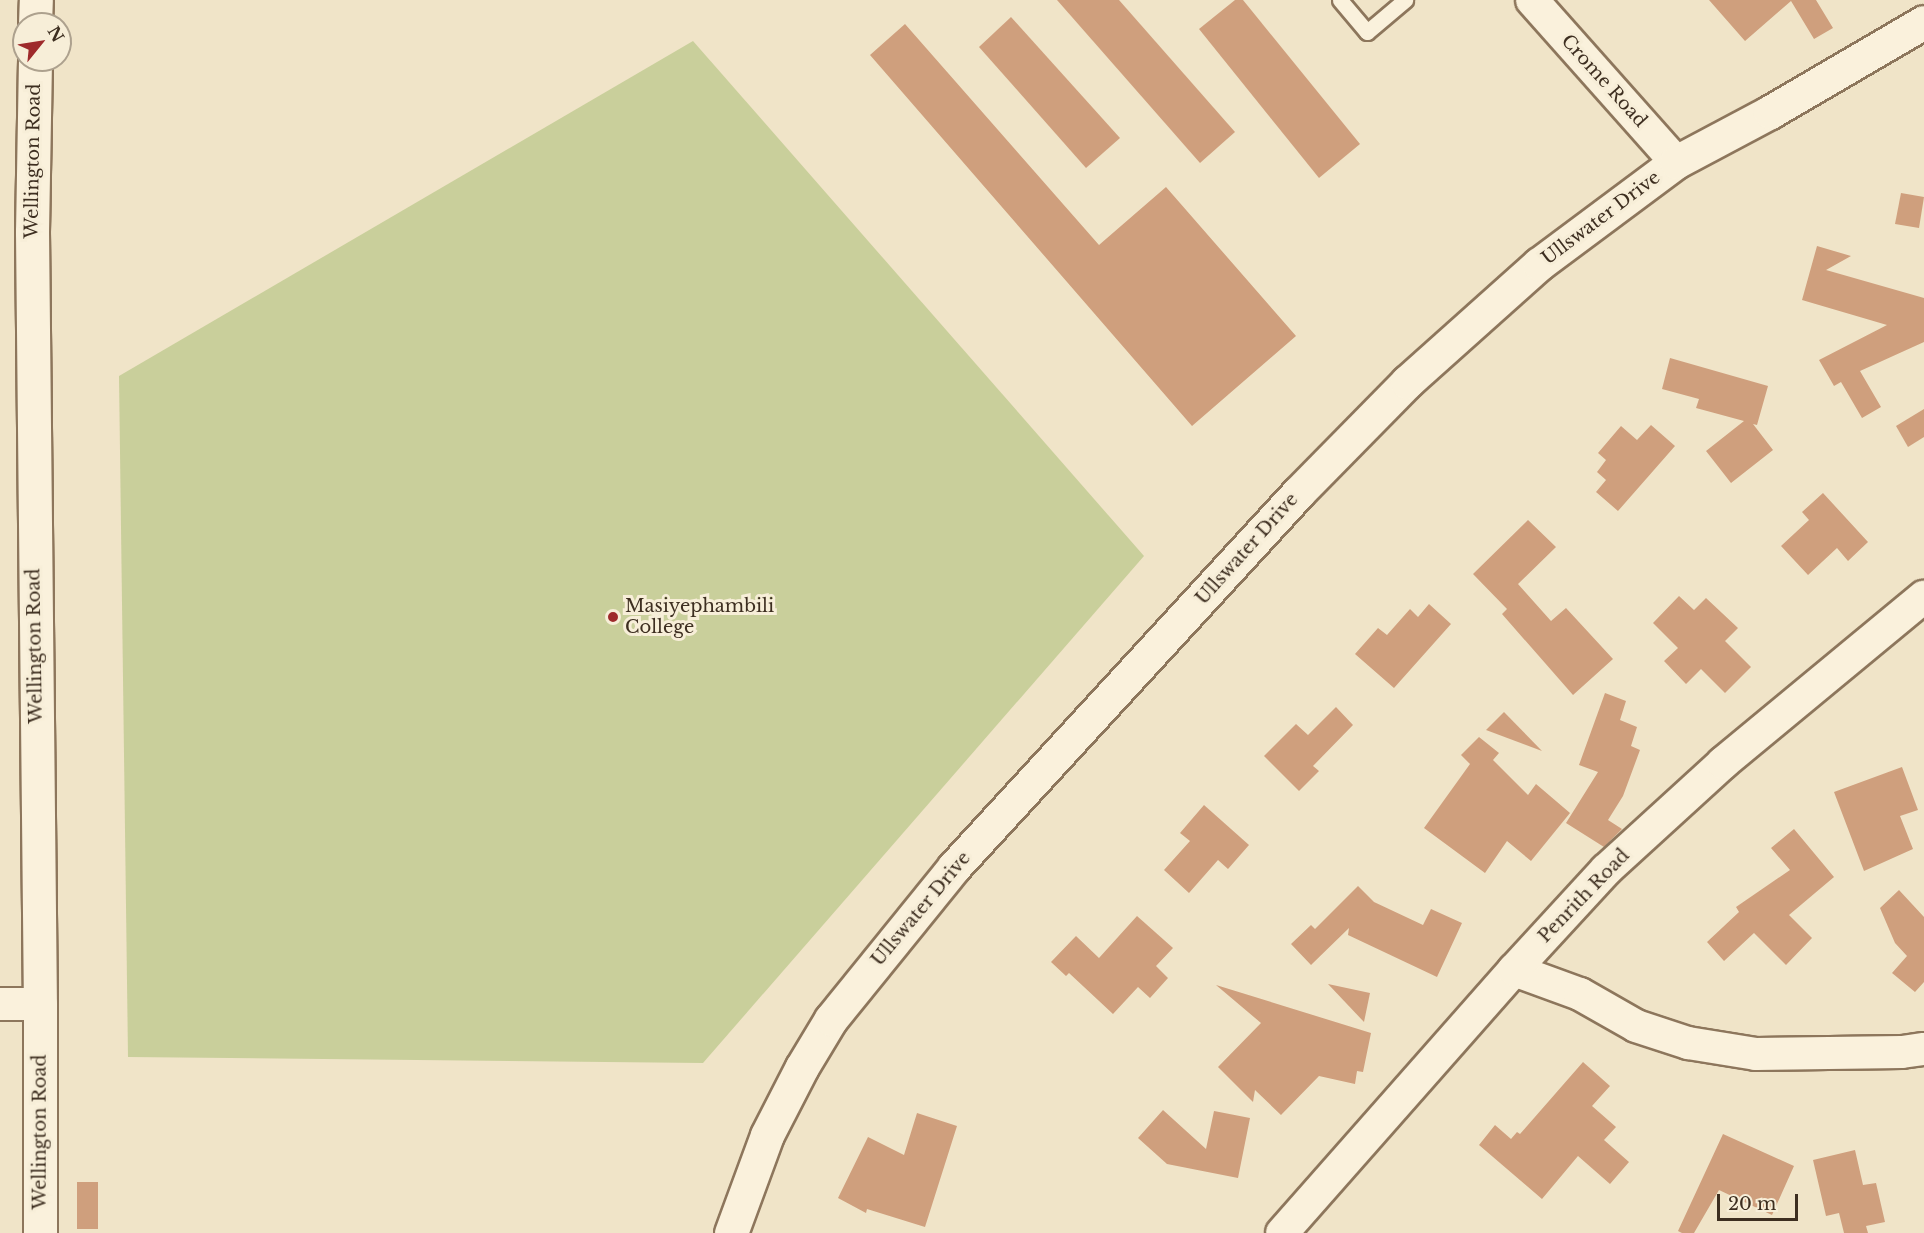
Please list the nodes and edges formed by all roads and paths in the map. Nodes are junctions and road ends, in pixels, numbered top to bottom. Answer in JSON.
{"nodes":[{"id":1,"x":1340,"y":0,"type":"edge"},
{"id":2,"x":1405,"y":0,"type":"edge"},
{"id":3,"x":1532,"y":0,"type":"edge"},
{"id":4,"x":1924,"y":22,"type":"edge"},
{"id":5,"x":35,"y":72,"type":"edge"},
{"id":6,"x":1676,"y":162,"type":"junction"},
{"id":7,"x":1924,"y":597,"type":"edge"},
{"id":8,"x":1514,"y":970,"type":"junction"},
{"id":9,"x":0,"y":1004,"type":"edge"},
{"id":10,"x":40,"y":1004,"type":"junction"},
{"id":11,"x":1924,"y":1049,"type":"edge"},
{"id":12,"x":40,"y":1233,"type":"edge"},
{"id":13,"x":731,"y":1233,"type":"edge"},
{"id":14,"x":1282,"y":1233,"type":"edge"}],
"edges":[{"from":1,"to":2,"type":"lane"},
{"from":3,"to":6,"type":"street","name":"Crome Road"},
{"from":4,"to":6,"type":"street","name":"Ullswater Drive"},
{"from":5,"to":10,"type":"street","name":"Wellington Road"},
{"from":6,"to":13,"type":"street","name":"Ullswater Drive"},
{"from":7,"to":8,"type":"street","name":"Penrith Road"},
{"from":8,"to":11,"type":"street"},
{"from":8,"to":14,"type":"street","name":"Penrith Road"},
{"from":9,"to":10,"type":"street"},
{"from":10,"to":12,"type":"street","name":"Wellington Road"}]}
